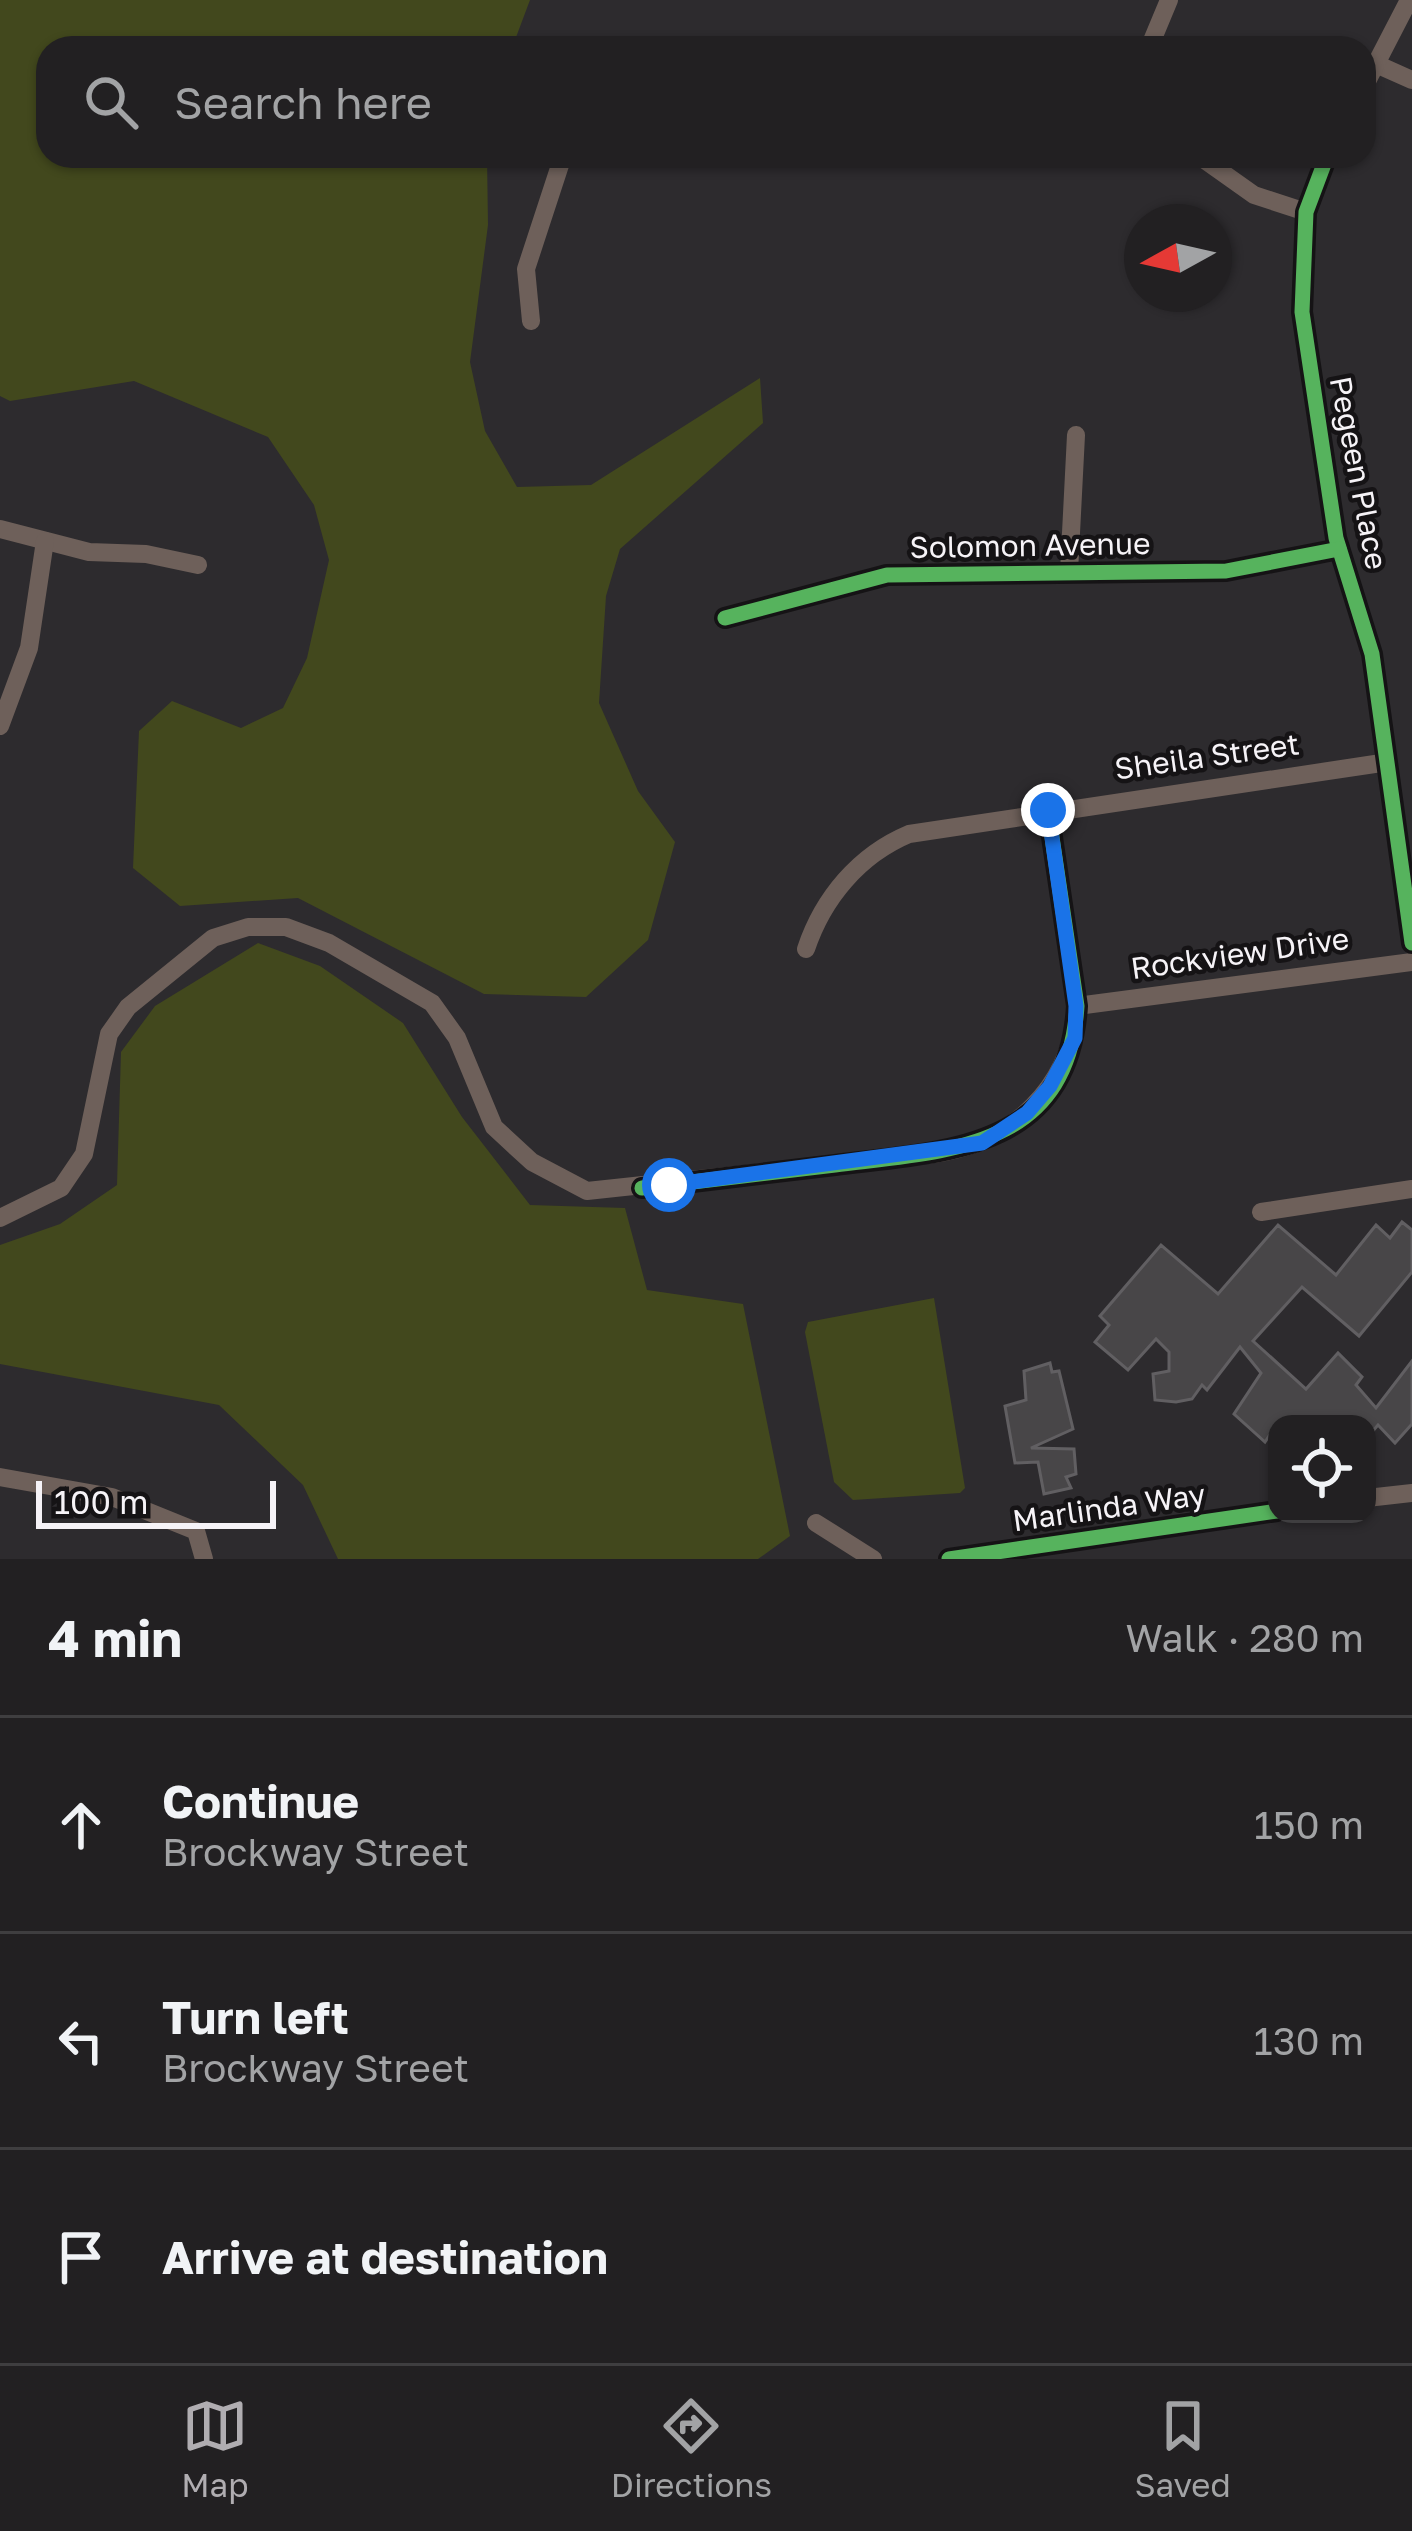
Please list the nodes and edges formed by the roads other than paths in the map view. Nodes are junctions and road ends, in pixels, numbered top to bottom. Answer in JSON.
{"nodes":[{"id":1,"x":1169,"y":0,"type":"edge"},
{"id":2,"x":1409,"y":0,"type":"edge"},
{"id":3,"x":1153,"y":36,"type":"edge"},
{"id":4,"x":1376,"y":64,"type":"joint"},
{"id":5,"x":1412,"y":80,"type":"edge"},
{"id":6,"x":559,"y":168,"type":"edge"},
{"id":7,"x":1214,"y":168,"type":"edge"},
{"id":8,"x":1323,"y":168,"type":"edge"},
{"id":9,"x":1306,"y":212,"type":"junction"},
{"id":10,"x":531,"y":321,"type":"dead end"},
{"id":11,"x":1076,"y":435,"type":"dead end"},
{"id":12,"x":0,"y":529,"type":"edge"},
{"id":13,"x":45,"y":541,"type":"junction"},
{"id":14,"x":1339,"y":548,"type":"junction"},
{"id":15,"x":198,"y":565,"type":"dead end"},
{"id":16,"x":1069,"y":572,"type":"junction"},
{"id":17,"x":725,"y":618,"type":"dead end"},
{"id":18,"x":0,"y":726,"type":"edge"},
{"id":19,"x":1388,"y":762,"type":"junction"},
{"id":20,"x":1048,"y":810,"type":"junction"},
{"id":21,"x":1412,"y":943,"type":"edge"},
{"id":22,"x":806,"y":949,"type":"dead end"},
{"id":23,"x":1412,"y":962,"type":"edge"},
{"id":24,"x":1076,"y":1006,"type":"junction"},
{"id":25,"x":1412,"y":1189,"type":"edge"},
{"id":26,"x":1261,"y":1212,"type":"dead end"},
{"id":27,"x":0,"y":1218,"type":"edge"},
{"id":28,"x":0,"y":1477,"type":"edge"},
{"id":29,"x":1412,"y":1493,"type":"edge"},
{"id":30,"x":1376,"y":1497,"type":"edge"},
{"id":31,"x":1268,"y":1512,"type":"edge"},
{"id":32,"x":816,"y":1522,"type":"dead end"},
{"id":33,"x":204,"y":1552,"type":"edge"},
{"id":34,"x":872,"y":1559,"type":"edge"},
{"id":35,"x":949,"y":1559,"type":"edge"}],
"edges":[{"from":1,"to":3,"type":"street"},
{"from":2,"to":4,"type":"street"},
{"from":4,"to":5,"type":"street"},
{"from":6,"to":10,"type":"street"},
{"from":7,"to":9,"type":"street"},
{"from":8,"to":9,"type":"street","name":"Pegeen Place"},
{"from":9,"to":14,"type":"street","name":"Pegeen Place"},
{"from":11,"to":16,"type":"street"},
{"from":12,"to":13,"type":"street"},
{"from":13,"to":15,"type":"street"},
{"from":13,"to":18,"type":"street"},
{"from":14,"to":16,"type":"street","name":"Solomon Avenue"},
{"from":14,"to":19,"type":"street","name":"Pegeen Place"},
{"from":16,"to":17,"type":"street","name":"Solomon Avenue"},
{"from":19,"to":20,"type":"street","name":"Sheila Street"},
{"from":19,"to":21,"type":"street","name":"Pegeen Place"},
{"from":20,"to":22,"type":"street","name":"Sheila Street"},
{"from":20,"to":24,"type":"street"},
{"from":23,"to":24,"type":"street","name":"Rockview Drive"},
{"from":24,"to":27,"type":"street"},
{"from":25,"to":26,"type":"street"},
{"from":28,"to":33,"type":"street"},
{"from":29,"to":30,"type":"street"},
{"from":31,"to":35,"type":"street","name":"Marlinda Way"},
{"from":32,"to":34,"type":"street"}]}
